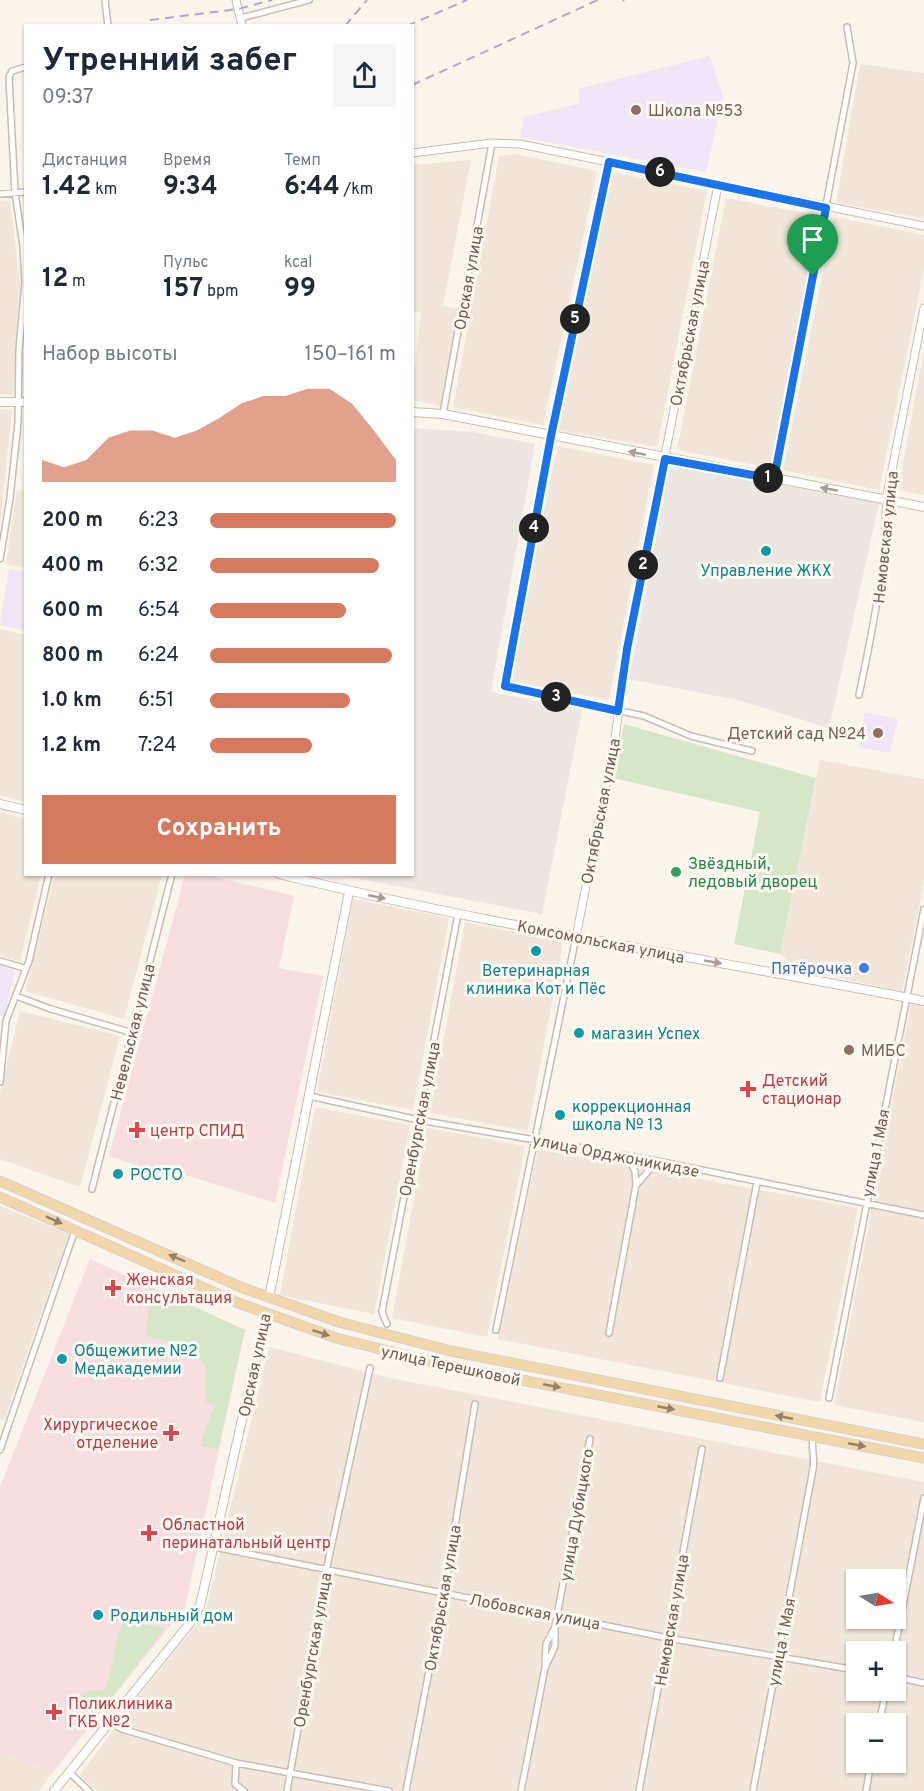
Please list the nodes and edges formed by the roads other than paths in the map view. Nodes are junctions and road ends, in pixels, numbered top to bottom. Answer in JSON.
{"nodes":[{"id":1,"x":105,"y":0,"type":"edge"},
{"id":2,"x":236,"y":0,"type":"edge"},
{"id":3,"x":309,"y":0,"type":"edge"},
{"id":4,"x":242,"y":22,"type":"edge"},
{"id":5,"x":108,"y":24,"type":"edge"},
{"id":6,"x":847,"y":27,"type":"dead end"},
{"id":7,"x":24,"y":68,"type":"edge"},
{"id":8,"x":492,"y":143,"type":"junction"},
{"id":9,"x":414,"y":153,"type":"edge"},
{"id":10,"x":609,"y":162,"type":"junction"},
{"id":11,"x":718,"y":184,"type":"junction"},
{"id":12,"x":24,"y":192,"type":"edge"},
{"id":13,"x":15,"y":193,"type":"junction"},
{"id":14,"x":0,"y":194,"type":"edge"},
{"id":15,"x":826,"y":208,"type":"junction"},
{"id":16,"x":924,"y":226,"type":"edge"},
{"id":17,"x":24,"y":262,"type":"edge"},
{"id":18,"x":24,"y":303,"type":"edge"},
{"id":19,"x":924,"y":308,"type":"edge"},
{"id":20,"x":0,"y":402,"type":"edge"},
{"id":21,"x":21,"y":402,"type":"edge"},
{"id":22,"x":414,"y":412,"type":"edge"},
{"id":23,"x":443,"y":414,"type":"junction"},
{"id":24,"x":551,"y":436,"type":"junction"},
{"id":25,"x":665,"y":459,"type":"junction"},
{"id":26,"x":774,"y":479,"type":"junction"},
{"id":27,"x":886,"y":500,"type":"junction"},
{"id":28,"x":924,"y":507,"type":"edge"},
{"id":29,"x":0,"y":560,"type":"edge"},
{"id":30,"x":859,"y":695,"type":"dead end"},
{"id":31,"x":618,"y":711,"type":"junction"},
{"id":32,"x":752,"y":750,"type":"dead end"},
{"id":33,"x":0,"y":804,"type":"edge"},
{"id":34,"x":24,"y":810,"type":"edge"},
{"id":35,"x":49,"y":876,"type":"edge"},
{"id":36,"x":172,"y":876,"type":"edge"},
{"id":37,"x":287,"y":876,"type":"edge"},
{"id":38,"x":349,"y":892,"type":"junction"},
{"id":39,"x":924,"y":909,"type":"edge"},
{"id":40,"x":458,"y":914,"type":"junction"},
{"id":41,"x":576,"y":937,"type":"junction"},
{"id":42,"x":0,"y":961,"type":"edge"},
{"id":43,"x":24,"y":968,"type":"junction"},
{"id":44,"x":16,"y":996,"type":"junction"},
{"id":45,"x":907,"y":997,"type":"junction"},
{"id":46,"x":924,"y":1001,"type":"edge"},
{"id":47,"x":3,"y":1020,"type":"edge"},
{"id":48,"x":133,"y":1033,"type":"junction"},
{"id":49,"x":0,"y":1082,"type":"edge"},
{"id":50,"x":309,"y":1096,"type":"junction"},
{"id":51,"x":419,"y":1120,"type":"junction"},
{"id":52,"x":532,"y":1138,"type":"junction"},
{"id":53,"x":627,"y":1156,"type":"junction"},
{"id":54,"x":657,"y":1161,"type":"junction"},
{"id":55,"x":0,"y":1181,"type":"edge"},
{"id":56,"x":757,"y":1182,"type":"junction"},
{"id":57,"x":636,"y":1185,"type":"junction"},
{"id":58,"x":92,"y":1189,"type":"dead end"},
{"id":59,"x":0,"y":1197,"type":"edge"},
{"id":60,"x":865,"y":1204,"type":"junction"},
{"id":61,"x":924,"y":1215,"type":"edge"},
{"id":62,"x":75,"y":1229,"type":"junction"},
{"id":63,"x":269,"y":1298,"type":"junction"},
{"id":64,"x":266,"y":1314,"type":"junction"},
{"id":65,"x":387,"y":1324,"type":"dead end"},
{"id":66,"x":496,"y":1330,"type":"dead end"},
{"id":67,"x":609,"y":1333,"type":"dead end"},
{"id":68,"x":370,"y":1368,"type":"dead end"},
{"id":69,"x":720,"y":1378,"type":"dead end"},
{"id":70,"x":829,"y":1398,"type":"dead end"},
{"id":71,"x":475,"y":1404,"type":"dead end"},
{"id":72,"x":0,"y":1429,"type":"edge"},
{"id":73,"x":7,"y":1431,"type":"junction"},
{"id":74,"x":813,"y":1436,"type":"junction"},
{"id":75,"x":590,"y":1439,"type":"dead end"},
{"id":76,"x":924,"y":1444,"type":"edge"},
{"id":77,"x":702,"y":1449,"type":"dead end"},
{"id":78,"x":0,"y":1450,"type":"edge"},
{"id":79,"x":924,"y":1458,"type":"edge"},
{"id":80,"x":924,"y":1498,"type":"edge"},
{"id":81,"x":214,"y":1547,"type":"junction"},
{"id":82,"x":326,"y":1571,"type":"junction"},
{"id":83,"x":444,"y":1593,"type":"junction"},
{"id":84,"x":558,"y":1615,"type":"junction"},
{"id":85,"x":555,"y":1626,"type":"junction"},
{"id":86,"x":668,"y":1638,"type":"junction"},
{"id":87,"x":896,"y":1641,"type":"edge"},
{"id":88,"x":779,"y":1656,"type":"junction"},
{"id":89,"x":545,"y":1668,"type":"junction"},
{"id":90,"x":846,"y":1668,"type":"edge"},
{"id":91,"x":906,"y":1679,"type":"edge"},
{"id":92,"x":924,"y":1683,"type":"edge"},
{"id":93,"x":110,"y":1722,"type":"junction"},
{"id":94,"x":236,"y":1763,"type":"junction"},
{"id":95,"x":69,"y":1772,"type":"junction"},
{"id":96,"x":291,"y":1772,"type":"junction"},
{"id":97,"x":869,"y":1773,"type":"edge"},
{"id":98,"x":54,"y":1791,"type":"edge"},
{"id":99,"x":89,"y":1791,"type":"edge"},
{"id":100,"x":244,"y":1791,"type":"edge"},
{"id":101,"x":286,"y":1791,"type":"edge"},
{"id":102,"x":389,"y":1791,"type":"edge"},
{"id":103,"x":406,"y":1791,"type":"edge"},
{"id":104,"x":521,"y":1791,"type":"edge"},
{"id":105,"x":639,"y":1791,"type":"edge"},
{"id":106,"x":753,"y":1791,"type":"edge"},
{"id":107,"x":866,"y":1791,"type":"edge"}],
"edges":[{"from":1,"to":5,"type":"street"},
{"from":2,"to":4,"type":"street"},
{"from":3,"to":4,"type":"street"},
{"from":6,"to":15,"type":"street"},
{"from":7,"to":13,"type":"street"},
{"from":8,"to":9,"type":"street"},
{"from":8,"to":10,"type":"street"},
{"from":8,"to":23,"type":"street","name":"Орская улица"},
{"from":10,"to":11,"type":"street"},
{"from":10,"to":24,"type":"street"},
{"from":11,"to":15,"type":"street"},
{"from":11,"to":25,"type":"street","name":"Октябрьская улица"},
{"from":12,"to":13,"type":"street"},
{"from":13,"to":14,"type":"street"},
{"from":13,"to":17,"type":"street"},
{"from":15,"to":16,"type":"street"},
{"from":15,"to":26,"type":"street"},
{"from":18,"to":21,"type":"street"},
{"from":19,"to":27,"type":"street","name":"Немовская улица"},
{"from":20,"to":21,"type":"main road"},
{"from":21,"to":29,"type":"street"},
{"from":22,"to":23,"type":"main road"},
{"from":23,"to":24,"type":"main road"},
{"from":25,"to":24,"type":"main road","one_way":true},
{"from":24,"to":31,"type":"street"},
{"from":25,"to":26,"type":"main road"},
{"from":25,"to":31,"type":"street","name":"Октябрьская улица"},
{"from":27,"to":26,"type":"main road","one_way":true},
{"from":27,"to":28,"type":"main road"},
{"from":27,"to":30,"type":"street","name":"Немовская улица"},
{"from":31,"to":32,"type":"street"},
{"from":31,"to":41,"type":"street","name":"Октябрьская улица"},
{"from":33,"to":34,"type":"main road"},
{"from":35,"to":43,"type":"street"},
{"from":36,"to":48,"type":"street","name":"Невельская улица"},
{"from":37,"to":38,"type":"main road","name":"Комсомольская улица"},
{"from":38,"to":40,"type":"main road","name":"Комсомольская улица","one_way":true},
{"from":38,"to":50,"type":"main road","name":"Орская улица"},
{"from":39,"to":45,"type":"street","name":"улица 1 Мая"},
{"from":40,"to":41,"type":"main road","name":"Комсомольская улица"},
{"from":40,"to":51,"type":"street","name":"Оренбургская улица"},
{"from":41,"to":45,"type":"main road","name":"Комсомольская улица","one_way":true},
{"from":41,"to":52,"type":"street","name":"Октябрьская улица"},
{"from":42,"to":43,"type":"street"},
{"from":43,"to":44,"type":"street"},
{"from":44,"to":47,"type":"street"},
{"from":44,"to":48,"type":"street"},
{"from":45,"to":46,"type":"main road","name":"Комсомольская улица"},
{"from":45,"to":60,"type":"street","name":"улица 1 Мая"},
{"from":47,"to":49,"type":"street"},
{"from":48,"to":58,"type":"street","name":"Невельская улица"},
{"from":50,"to":51,"type":"street","name":"улица Орджоникидзе"},
{"from":50,"to":63,"type":"main road","name":"Орская улица"},
{"from":51,"to":52,"type":"street","name":"улица Орджоникидзе"},
{"from":51,"to":65,"type":"street","name":"Оренбургская улица"},
{"from":52,"to":53,"type":"street","name":"улица Орджоникидзе"},
{"from":52,"to":66,"type":"street","name":"Октябрьская улица"},
{"from":53,"to":54,"type":"street","name":"улица Орджоникидзе"},
{"from":53,"to":57,"type":"street"},
{"from":54,"to":56,"type":"street","name":"улица Орджоникидзе"},
{"from":54,"to":57,"type":"street"},
{"from":63,"to":55,"type":"main road","name":"улица Терешковой","one_way":true},
{"from":56,"to":60,"type":"street","name":"улица Орджоникидзе"},
{"from":56,"to":69,"type":"street"},
{"from":57,"to":67,"type":"street"},
{"from":59,"to":62,"type":"main road","name":"улица Терешковой","one_way":true},
{"from":60,"to":61,"type":"street","name":"улица Орджоникидзе"},
{"from":60,"to":70,"type":"street","name":"улица 1 Мая"},
{"from":62,"to":64,"type":"main road","name":"улица Терешковой"},
{"from":62,"to":73,"type":"street"},
{"from":63,"to":64,"type":"main road","name":"Орская улица"},
{"from":76,"to":63,"type":"main road","name":"улица Терешковой","one_way":true},
{"from":64,"to":74,"type":"main road","name":"улица Терешковой","one_way":true},
{"from":64,"to":81,"type":"main road","name":"Орская улица"},
{"from":68,"to":82,"type":"street","name":"Оренбургская улица"},
{"from":71,"to":83,"type":"street","name":"Октябрьская улица"},
{"from":72,"to":73,"type":"street"},
{"from":73,"to":78,"type":"street"},
{"from":74,"to":79,"type":"main road","name":"улица Терешковой","one_way":true},
{"from":74,"to":88,"type":"street","name":"улица 1 Мая"},
{"from":75,"to":84,"type":"street","name":"улица Дубицкого"},
{"from":77,"to":86,"type":"street","name":"Немовская улица"},
{"from":80,"to":87,"type":"street"},
{"from":81,"to":82,"type":"street","name":"Лобовская улица"},
{"from":81,"to":93,"type":"main road","name":"Орская улица"},
{"from":82,"to":83,"type":"street","name":"Лобовская улица"},
{"from":82,"to":96,"type":"street","name":"Оренбургская улица"},
{"from":83,"to":84,"type":"street","name":"Лобовская улица"},
{"from":83,"to":103,"type":"street","name":"Октябрьская улица"},
{"from":84,"to":85,"type":"street","name":"улица Дубицкого"},
{"from":84,"to":86,"type":"street","name":"Лобовская улица"},
{"from":85,"to":89,"type":"street","name":"улица Дубицкого"},
{"from":85,"to":89,"type":"street","name":"улица Дубицкого"},
{"from":86,"to":88,"type":"street","name":"Лобовская улица"},
{"from":86,"to":105,"type":"street","name":"Немовская улица"},
{"from":88,"to":90,"type":"street","name":"Лобовская улица"},
{"from":88,"to":106,"type":"street","name":"улица 1 Мая"},
{"from":89,"to":104,"type":"street","name":"улица Дубицкого"},
{"from":91,"to":92,"type":"street"},
{"from":93,"to":94,"type":"street"},
{"from":93,"to":95,"type":"main road","name":"Орская улица"},
{"from":94,"to":96,"type":"street"},
{"from":94,"to":100,"type":"street"},
{"from":95,"to":98,"type":"main road","name":"Орская улица"},
{"from":95,"to":99,"type":"street"},
{"from":96,"to":101,"type":"street","name":"Оренбургская улица"},
{"from":96,"to":102,"type":"street"},
{"from":97,"to":107,"type":"street"}]}
